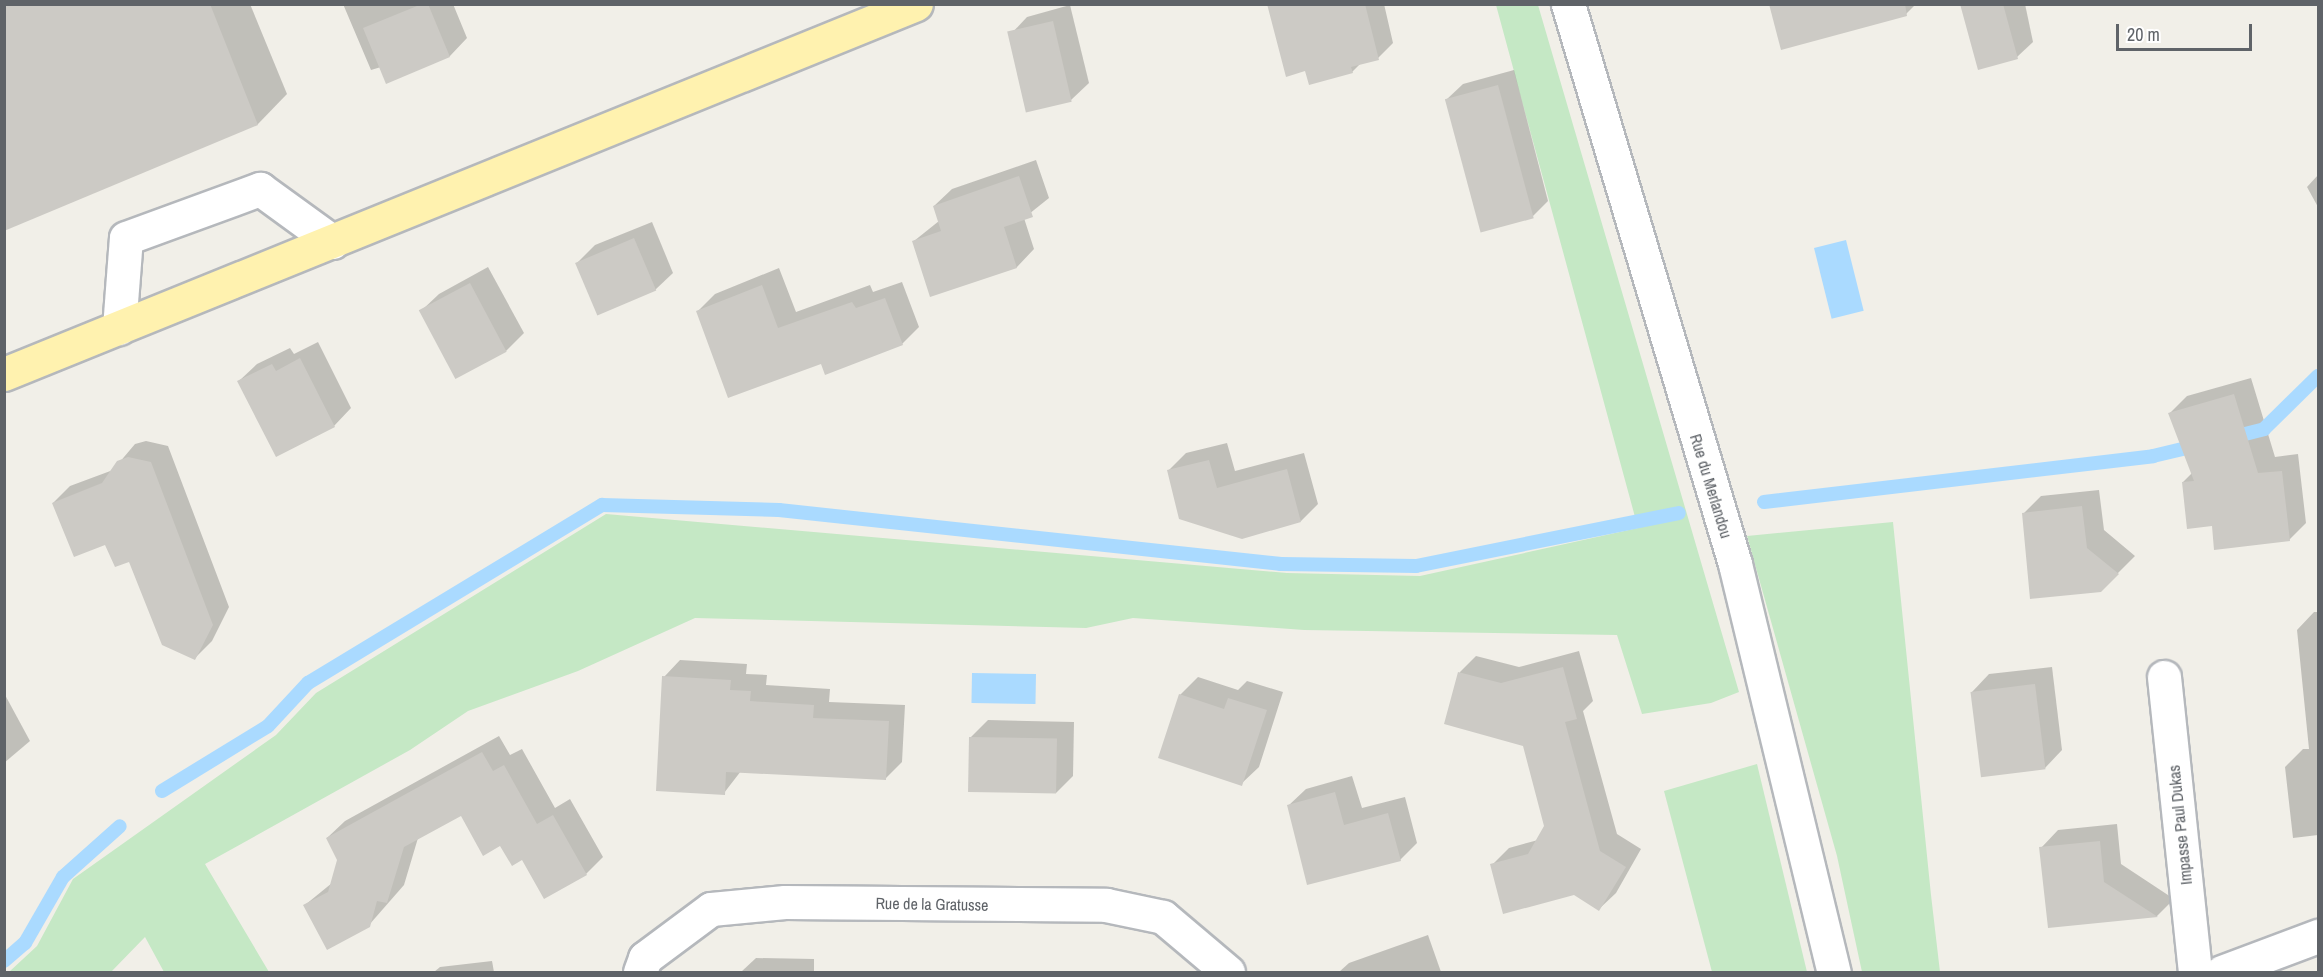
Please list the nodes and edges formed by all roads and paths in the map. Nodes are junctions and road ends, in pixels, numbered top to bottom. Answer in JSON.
{"nodes":[{"id":1,"x":916,"y":4,"type":"edge"},
{"id":2,"x":1568,"y":4,"type":"edge"},
{"id":3,"x":333,"y":242,"type":"junction"},
{"id":4,"x":119,"y":328,"type":"junction"},
{"id":5,"x":4,"y":374,"type":"edge"},
{"id":6,"x":2164,"y":677,"type":"dead end"},
{"id":7,"x":2319,"y":936,"type":"edge"},
{"id":8,"x":640,"y":972,"type":"edge"},
{"id":9,"x":1228,"y":972,"type":"edge"},
{"id":10,"x":1834,"y":972,"type":"edge"},
{"id":11,"x":2195,"y":972,"type":"edge"},
{"id":12,"x":2222,"y":972,"type":"edge"}],
"edges":[{"from":1,"to":3,"type":"main road"},
{"from":2,"to":10,"type":"street","name":"Rue du Merlandou"},
{"from":3,"to":4,"type":"main road"},
{"from":3,"to":4,"type":"street"},
{"from":4,"to":5,"type":"main road"},
{"from":6,"to":11,"type":"street","name":"Impasse Paul Dukas"},
{"from":7,"to":12,"type":"street"},
{"from":8,"to":9,"type":"street","name":"Rue de la Gratusse"}]}
